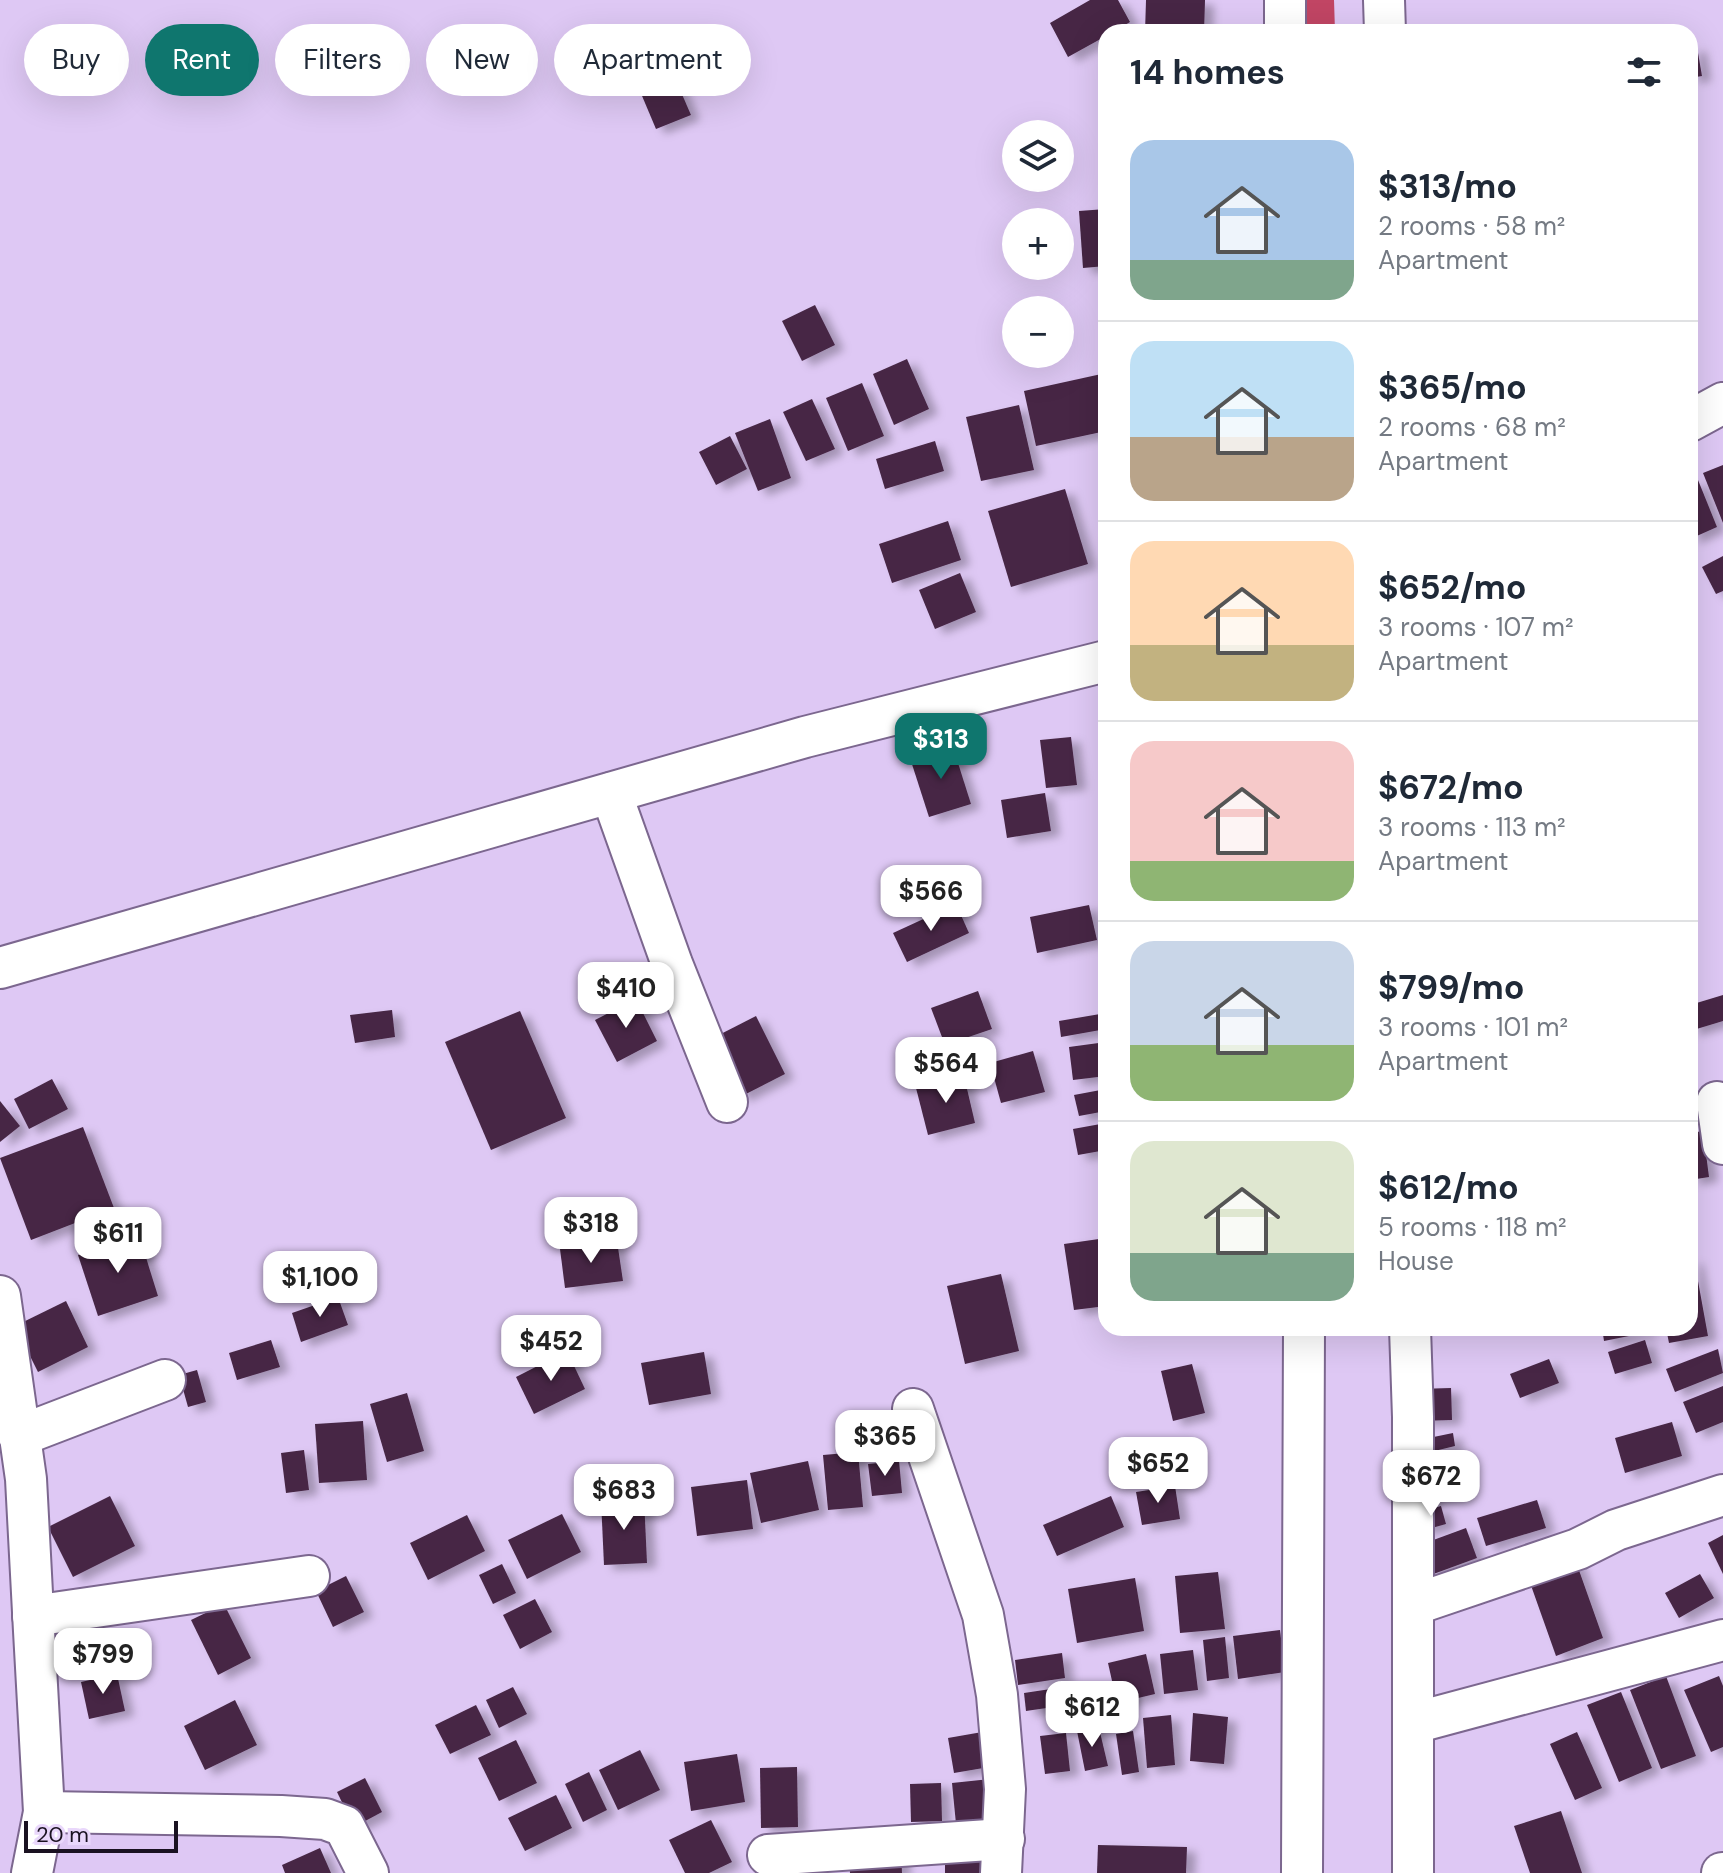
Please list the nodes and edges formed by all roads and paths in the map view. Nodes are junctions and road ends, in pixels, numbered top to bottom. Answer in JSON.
{"nodes":[{"id":1,"x":1285,"y":0,"type":"edge"},
{"id":2,"x":1384,"y":0,"type":"edge"},
{"id":3,"x":1285,"y":24,"type":"edge"},
{"id":4,"x":1385,"y":24,"type":"edge"},
{"id":5,"x":1723,"y":403,"type":"edge"},
{"id":6,"x":1698,"y":417,"type":"edge"},
{"id":7,"x":1098,"y":663,"type":"edge"},
{"id":8,"x":611,"y":793,"type":"junction"},
{"id":9,"x":0,"y":968,"type":"edge"},
{"id":10,"x":727,"y":1102,"type":"dead end"},
{"id":11,"x":1717,"y":1102,"type":"dead end"},
{"id":12,"x":1723,"y":1144,"type":"edge"},
{"id":13,"x":0,"y":1296,"type":"edge"},
{"id":14,"x":1304,"y":1336,"type":"edge"},
{"id":15,"x":1410,"y":1336,"type":"edge"},
{"id":16,"x":165,"y":1380,"type":"dead end"},
{"id":17,"x":913,"y":1409,"type":"dead end"},
{"id":18,"x":19,"y":1436,"type":"junction"},
{"id":19,"x":1723,"y":1495,"type":"edge"},
{"id":20,"x":309,"y":1576,"type":"dead end"},
{"id":21,"x":1413,"y":1605,"type":"junction"},
{"id":22,"x":22,"y":1628,"type":"edge"},
{"id":23,"x":1723,"y":1640,"type":"edge"},
{"id":24,"x":1414,"y":1723,"type":"junction"},
{"id":25,"x":44,"y":1812,"type":"junction"},
{"id":26,"x":768,"y":1855,"type":"dead end"},
{"id":27,"x":1003,"y":1856,"type":"edge"},
{"id":28,"x":32,"y":1873,"type":"edge"},
{"id":29,"x":368,"y":1873,"type":"edge"},
{"id":30,"x":1302,"y":1873,"type":"edge"},
{"id":31,"x":1413,"y":1873,"type":"edge"}],
"edges":[{"from":1,"to":3,"type":"street"},
{"from":2,"to":4,"type":"street"},
{"from":5,"to":6,"type":"street"},
{"from":7,"to":8,"type":"street"},
{"from":8,"to":9,"type":"street"},
{"from":8,"to":10,"type":"street"},
{"from":11,"to":12,"type":"street"},
{"from":13,"to":18,"type":"street"},
{"from":14,"to":30,"type":"street"},
{"from":15,"to":21,"type":"street"},
{"from":16,"to":18,"type":"street"},
{"from":17,"to":27,"type":"street"},
{"from":18,"to":22,"type":"street"},
{"from":19,"to":21,"type":"street"},
{"from":20,"to":22,"type":"street"},
{"from":21,"to":24,"type":"street"},
{"from":22,"to":25,"type":"street"},
{"from":23,"to":24,"type":"street"},
{"from":24,"to":31,"type":"street"},
{"from":25,"to":28,"type":"street"},
{"from":25,"to":29,"type":"street"},
{"from":26,"to":27,"type":"street"}]}
